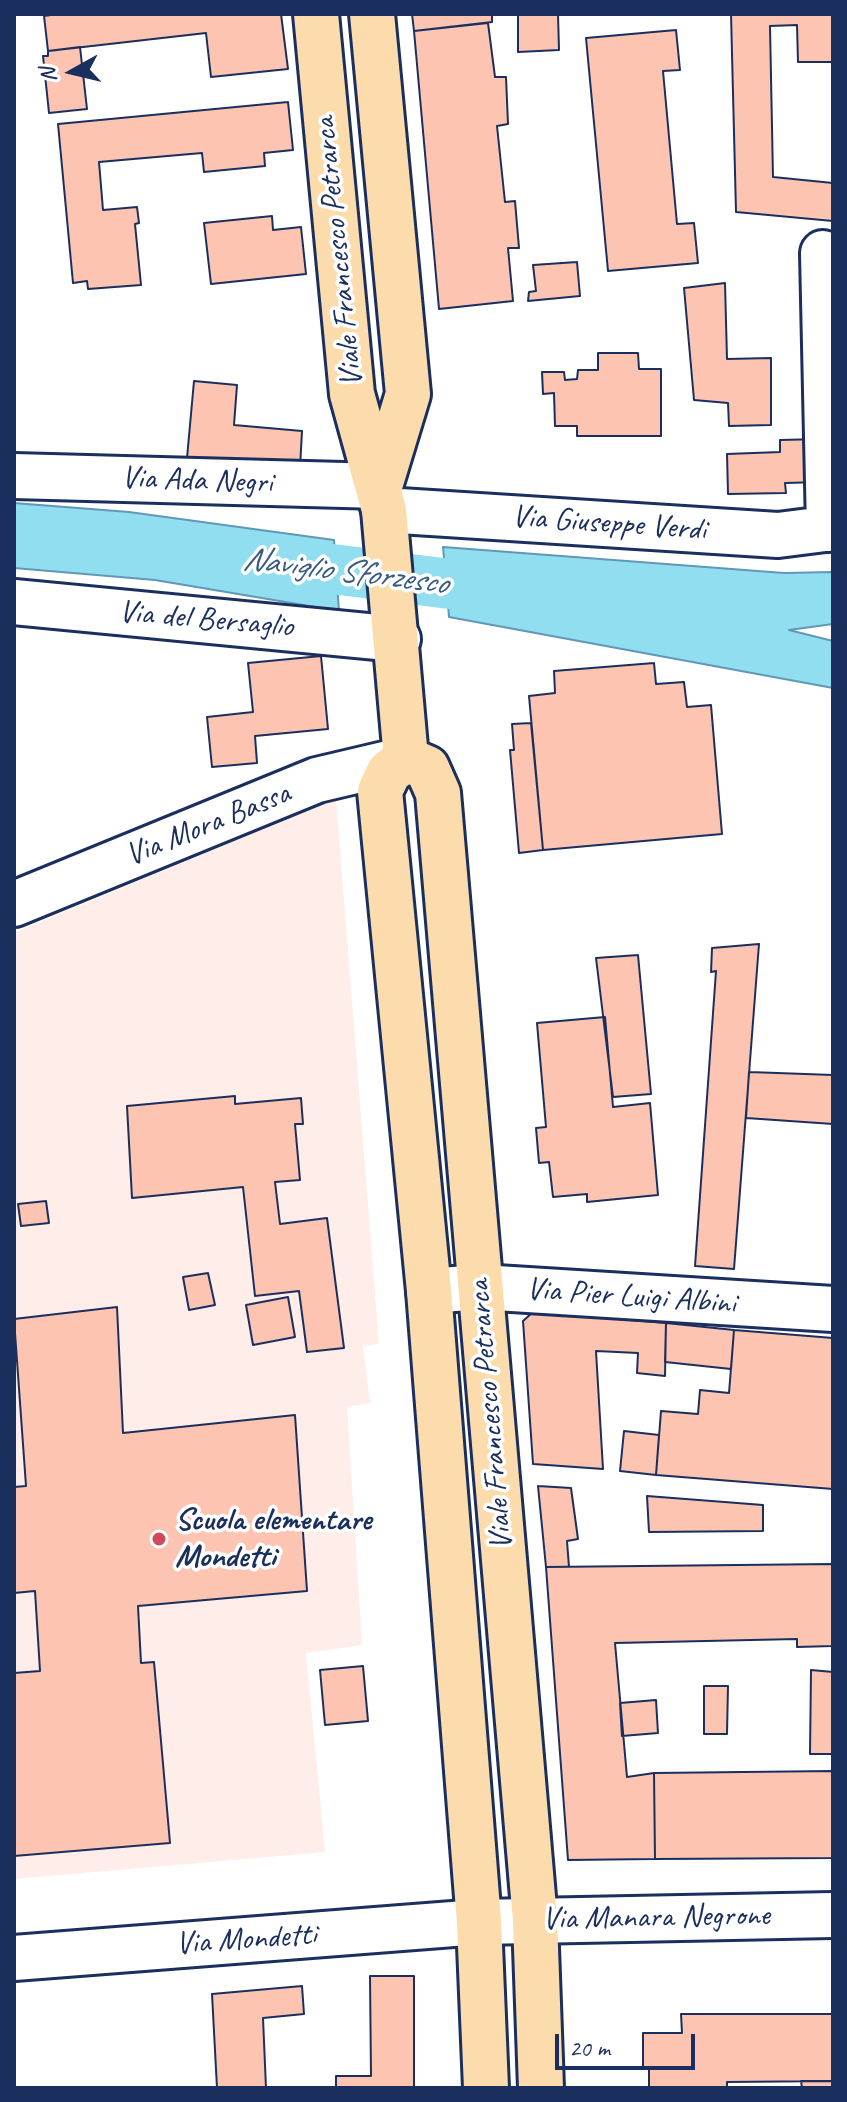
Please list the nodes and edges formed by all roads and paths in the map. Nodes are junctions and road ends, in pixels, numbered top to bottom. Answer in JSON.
{"nodes":[{"id":1,"x":316,"y":14,"type":"edge"},
{"id":2,"x":372,"y":14,"type":"edge"},
{"id":3,"x":823,"y":253,"type":"dead end"},
{"id":4,"x":14,"y":476,"type":"edge"},
{"id":5,"x":384,"y":513,"type":"junction"},
{"id":6,"x":831,"y":528,"type":"edge"},
{"id":7,"x":14,"y":602,"type":"edge"},
{"id":8,"x":396,"y":628,"type":"junction"},
{"id":9,"x":406,"y":759,"type":"junction"},
{"id":10,"x":14,"y":904,"type":"edge"},
{"id":11,"x":480,"y":1287,"type":"junction"},
{"id":12,"x":429,"y":1291,"type":"junction"},
{"id":13,"x":833,"y":1309,"type":"edge"},
{"id":14,"x":833,"y":1915,"type":"edge"},
{"id":15,"x":535,"y":1920,"type":"junction"},
{"id":16,"x":479,"y":1922,"type":"junction"},
{"id":17,"x":14,"y":1958,"type":"edge"},
{"id":18,"x":486,"y":2088,"type":"edge"},
{"id":19,"x":541,"y":2088,"type":"edge"}],
"edges":[{"from":1,"to":5,"type":"main road","name":"Viale Francesco Petrarca"},
{"from":2,"to":5,"type":"main road","name":"Viale Francesco Petrarca"},
{"from":3,"to":6,"type":"street"},
{"from":4,"to":5,"type":"street","name":"Via Ada Negri"},
{"from":5,"to":6,"type":"street","name":"Via Giuseppe Verdi"},
{"from":5,"to":8,"type":"main road","name":"Viale Francesco Petrarca"},
{"from":7,"to":8,"type":"street","name":"Via del Bersaglio"},
{"from":8,"to":9,"type":"main road","name":"Viale Francesco Petrarca"},
{"from":9,"to":10,"type":"street","name":"Via Mora Bassa"},
{"from":9,"to":11,"type":"main road","name":"Viale Francesco Petrarca"},
{"from":9,"to":12,"type":"main road","name":"Viale Francesco Petrarca"},
{"from":11,"to":12,"type":"street","name":"Via Pier Luigi Albini"},
{"from":11,"to":13,"type":"street","name":"Via Pier Luigi Albini"},
{"from":11,"to":15,"type":"main road","name":"Viale Francesco Petrarca"},
{"from":12,"to":16,"type":"main road","name":"Viale Francesco Petrarca"},
{"from":14,"to":15,"type":"street","name":"Via Manara Negrone"},
{"from":15,"to":16,"type":"street","name":"Via Manara Negrone"},
{"from":15,"to":19,"type":"main road","name":"Viale Francesco Petrarca"},
{"from":16,"to":17,"type":"street","name":"Via Mondetti"},
{"from":16,"to":18,"type":"main road","name":"Viale Francesco Petrarca"}]}
